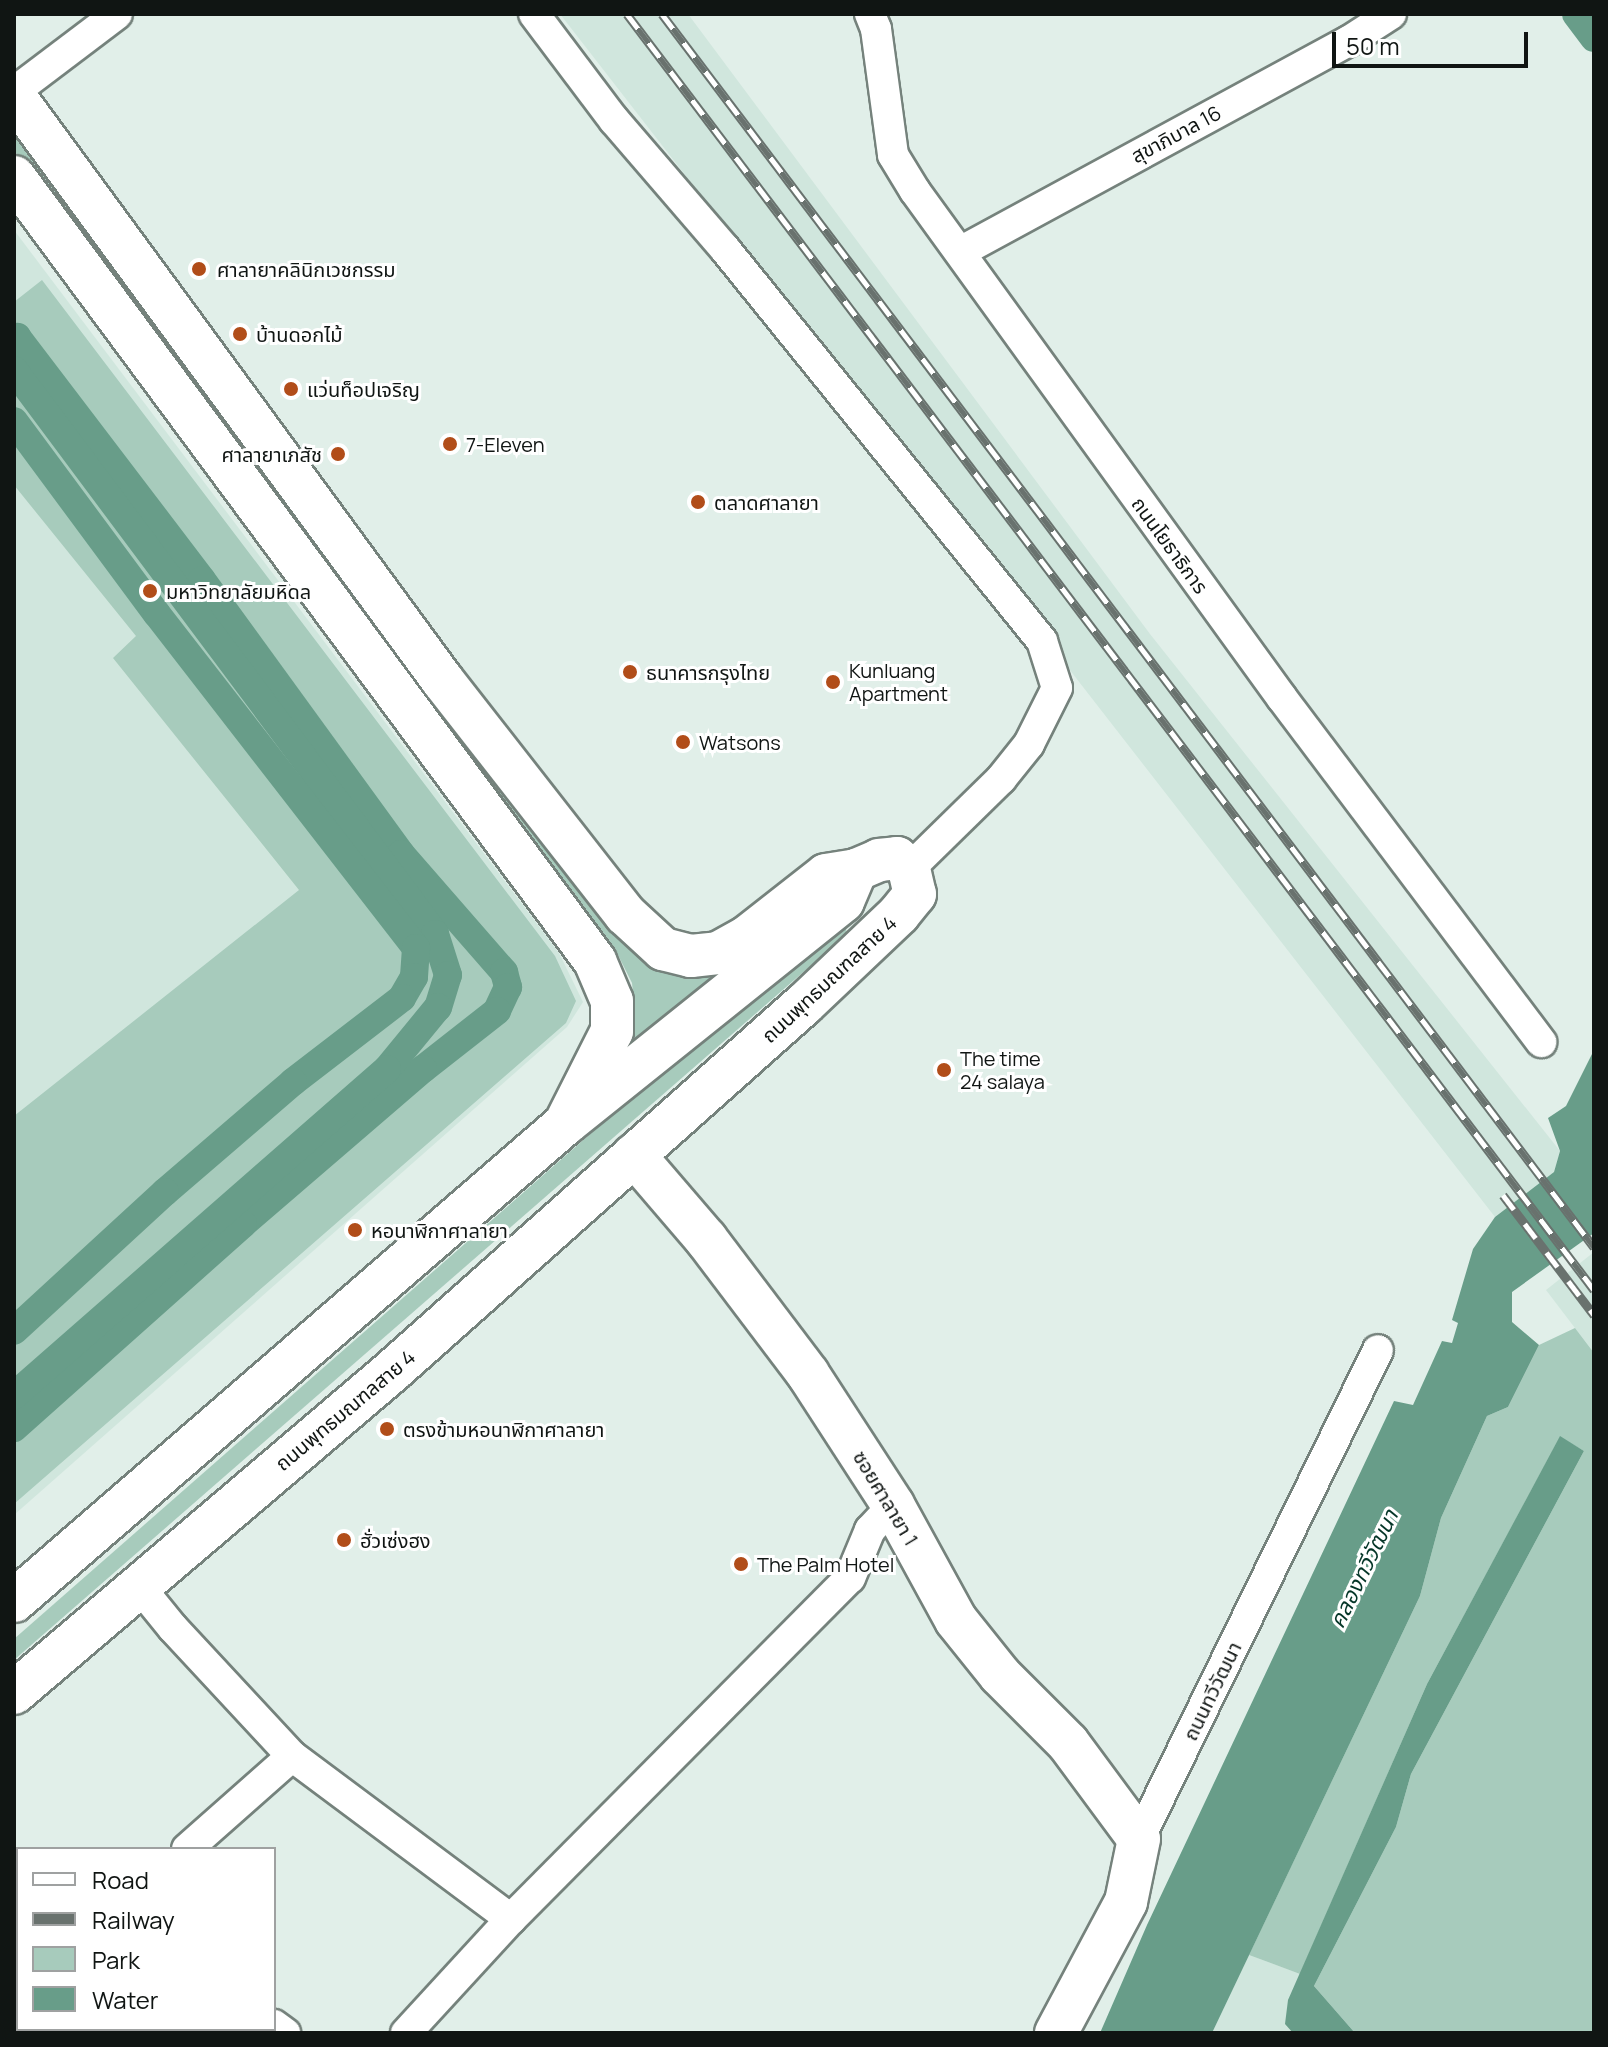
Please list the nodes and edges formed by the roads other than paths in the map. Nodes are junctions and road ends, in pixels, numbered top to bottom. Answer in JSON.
{"nodes":[{"id":1,"x":117,"y":14,"type":"edge"},
{"id":2,"x":534,"y":14,"type":"edge"},
{"id":3,"x":870,"y":14,"type":"edge"},
{"id":4,"x":1391,"y":14,"type":"edge"},
{"id":5,"x":14,"y":94,"type":"edge"},
{"id":6,"x":14,"y":177,"type":"edge"},
{"id":7,"x":960,"y":252,"type":"junction"},
{"id":8,"x":909,"y":869,"type":"junction"},
{"id":9,"x":856,"y":870,"type":"junction"},
{"id":10,"x":1541,"y":1042,"type":"dead end"},
{"id":11,"x":565,"y":1124,"type":"junction"},
{"id":12,"x":634,"y":1155,"type":"junction"},
{"id":13,"x":1378,"y":1350,"type":"dead end"},
{"id":14,"x":893,"y":1505,"type":"junction"},
{"id":15,"x":138,"y":1585,"type":"junction"},
{"id":16,"x":14,"y":1601,"type":"edge"},
{"id":17,"x":14,"y":1693,"type":"edge"},
{"id":18,"x":292,"y":1756,"type":"junction"},
{"id":19,"x":1139,"y":1839,"type":"junction"},
{"id":20,"x":189,"y":1847,"type":"edge"},
{"id":21,"x":511,"y":1919,"type":"junction"},
{"id":22,"x":406,"y":2033,"type":"edge"},
{"id":23,"x":1056,"y":2033,"type":"edge"}],
"edges":[{"from":1,"to":5,"type":"street"},
{"from":2,"to":8,"type":"street"},
{"from":3,"to":7,"type":"street","name":"ถนนโยธาธิการ"},
{"from":4,"to":7,"type":"street","name":"สุขาภิบาล 16"},
{"from":5,"to":9,"type":"main road"},
{"from":6,"to":11,"type":"main road"},
{"from":7,"to":10,"type":"street","name":"ถนนโยธาธิการ"},
{"from":8,"to":9,"type":"main road"},
{"from":8,"to":12,"type":"main road","name":"ถนนพุทธมณฑลสาย 4"},
{"from":9,"to":11,"type":"main road"},
{"from":11,"to":16,"type":"main road"},
{"from":12,"to":14,"type":"main road","name":"ซอยศาลายา 1"},
{"from":12,"to":15,"type":"main road","name":"ถนนพุทธมณฑลสาย 4"},
{"from":13,"to":19,"type":"street","name":"ถนนทวีวัฒนา"},
{"from":14,"to":19,"type":"main road","name":"ซอยศาลายา 1"},
{"from":14,"to":21,"type":"street"},
{"from":15,"to":17,"type":"main road","name":"ถนนพุทธมณฑลสาย 4"},
{"from":15,"to":18,"type":"street"},
{"from":18,"to":20,"type":"street"},
{"from":18,"to":21,"type":"street"},
{"from":19,"to":23,"type":"main road","name":"ถนนทวีวัฒนา"},
{"from":21,"to":22,"type":"street"}]}
